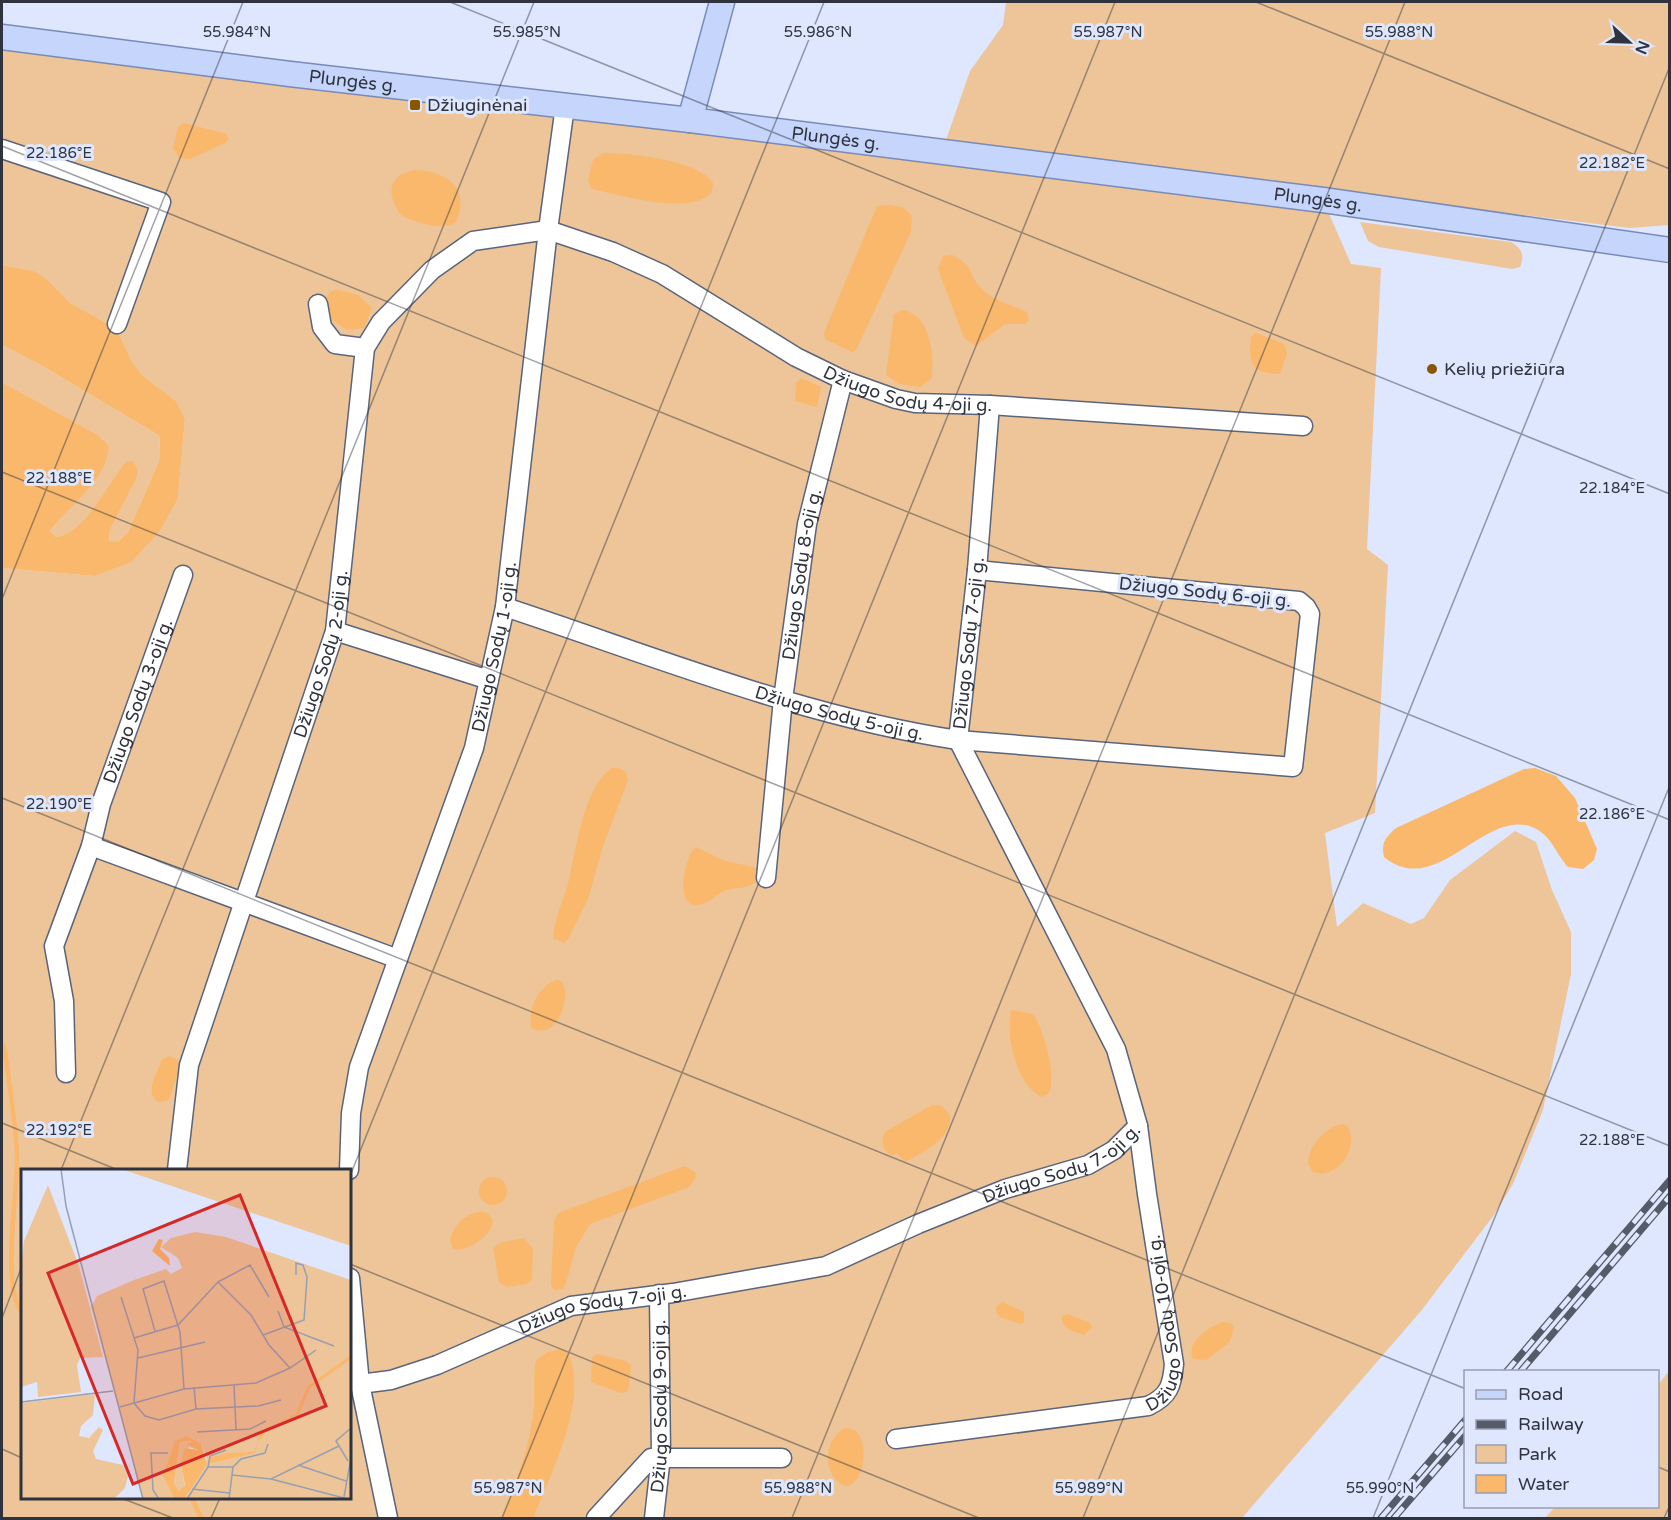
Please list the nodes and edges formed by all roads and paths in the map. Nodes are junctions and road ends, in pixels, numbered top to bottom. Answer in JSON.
{"nodes":[{"id":1,"x":722,"y":2,"type":"edge"},
{"id":2,"x":2,"y":37,"type":"edge"},
{"id":3,"x":565,"y":106,"type":"junction"},
{"id":4,"x":690,"y":120,"type":"junction"},
{"id":5,"x":2,"y":149,"type":"edge"},
{"id":6,"x":548,"y":230,"type":"junction"},
{"id":7,"x":1670,"y":250,"type":"edge"},
{"id":8,"x":318,"y":304,"type":"dead end"},
{"id":9,"x":117,"y":324,"type":"dead end"},
{"id":10,"x":365,"y":348,"type":"junction"},
{"id":11,"x":843,"y":380,"type":"junction"},
{"id":12,"x":990,"y":405,"type":"junction"},
{"id":13,"x":1303,"y":426,"type":"dead end"},
{"id":14,"x":977,"y":570,"type":"junction"},
{"id":15,"x":183,"y":575,"type":"dead end"},
{"id":16,"x":505,"y":607,"type":"junction"},
{"id":17,"x":335,"y":631,"type":"junction"},
{"id":18,"x":489,"y":680,"type":"junction"},
{"id":19,"x":783,"y":699,"type":"junction"},
{"id":20,"x":958,"y":740,"type":"junction"},
{"id":21,"x":1293,"y":767,"type":"joint"},
{"id":22,"x":91,"y":846,"type":"junction"},
{"id":23,"x":766,"y":878,"type":"dead end"},
{"id":24,"x":243,"y":901,"type":"junction"},
{"id":25,"x":398,"y":958,"type":"junction"},
{"id":26,"x":66,"y":1073,"type":"dead end"},
{"id":27,"x":1138,"y":1126,"type":"junction"},
{"id":28,"x":177,"y":1169,"type":"edge"},
{"id":29,"x":349,"y":1169,"type":"edge"},
{"id":30,"x":351,"y":1289,"type":"edge"},
{"id":31,"x":659,"y":1294,"type":"junction"},
{"id":32,"x":360,"y":1384,"type":"junction"},
{"id":33,"x":896,"y":1439,"type":"dead end"},
{"id":34,"x":662,"y":1456,"type":"junction"},
{"id":35,"x":782,"y":1458,"type":"dead end"},
{"id":36,"x":388,"y":1518,"type":"edge"},
{"id":37,"x":596,"y":1518,"type":"edge"},
{"id":38,"x":654,"y":1518,"type":"edge"}],
"edges":[{"from":1,"to":4,"type":"main road"},
{"from":2,"to":3,"type":"main road","name":"Plungės g."},
{"from":3,"to":4,"type":"main road","name":"Plungės g."},
{"from":3,"to":6,"type":"street","name":"Džiugo Sodų 1-oji g."},
{"from":4,"to":7,"type":"main road","name":"Plungės g."},
{"from":5,"to":9,"type":"street"},
{"from":6,"to":10,"type":"street","name":"Džiugo Sodų 2-oji g."},
{"from":6,"to":11,"type":"street","name":"Džiugo Sodų 4-oji g."},
{"from":6,"to":16,"type":"street","name":"Džiugo Sodų 1-oji g."},
{"from":8,"to":10,"type":"street"},
{"from":10,"to":17,"type":"street","name":"Džiugo Sodų 2-oji g."},
{"from":11,"to":12,"type":"street","name":"Džiugo Sodų 4-oji g."},
{"from":11,"to":19,"type":"street","name":"Džiugo Sodų 8-oji g."},
{"from":12,"to":13,"type":"street","name":"Džiugo Sodų 4-oji g."},
{"from":12,"to":14,"type":"street","name":"Džiugo Sodų 7-oji g."},
{"from":14,"to":20,"type":"street","name":"Džiugo Sodų 7-oji g."},
{"from":14,"to":21,"type":"street","name":"Džiugo Sodų 6-oji g."},
{"from":15,"to":22,"type":"street","name":"Džiugo Sodų 3-oji g."},
{"from":16,"to":18,"type":"street","name":"Džiugo Sodų 1-oji g."},
{"from":16,"to":19,"type":"street","name":"Džiugo Sodų 5-oji g."},
{"from":17,"to":18,"type":"street"},
{"from":17,"to":24,"type":"street","name":"Džiugo Sodų 2-oji g."},
{"from":18,"to":25,"type":"street","name":"Džiugo Sodų 1-oji g."},
{"from":19,"to":20,"type":"street","name":"Džiugo Sodų 5-oji g."},
{"from":19,"to":23,"type":"street","name":"Džiugo Sodų 8-oji g."},
{"from":20,"to":21,"type":"street","name":"Džiugo Sodų 5-oji g."},
{"from":20,"to":27,"type":"street","name":"Džiugo Sodų 7-oji g."},
{"from":22,"to":24,"type":"street"},
{"from":22,"to":26,"type":"street","name":"Džiugo Sodų 3-oji g."},
{"from":24,"to":25,"type":"street"},
{"from":24,"to":28,"type":"street","name":"Džiugo Sodų 2-oji g."},
{"from":25,"to":29,"type":"street","name":"Džiugo Sodų 1-oji g."},
{"from":27,"to":31,"type":"street","name":"Džiugo Sodų 7-oji g."},
{"from":27,"to":33,"type":"street","name":"Džiugo Sodų 10-oji g."},
{"from":30,"to":32,"type":"street"},
{"from":31,"to":32,"type":"street","name":"Džiugo Sodų 7-oji g."},
{"from":31,"to":34,"type":"street","name":"Džiugo Sodų 9-oji g."},
{"from":32,"to":36,"type":"street"},
{"from":34,"to":35,"type":"street"},
{"from":34,"to":37,"type":"street"},
{"from":34,"to":38,"type":"street","name":"Džiugo Sodų 9-oji g."}]}
